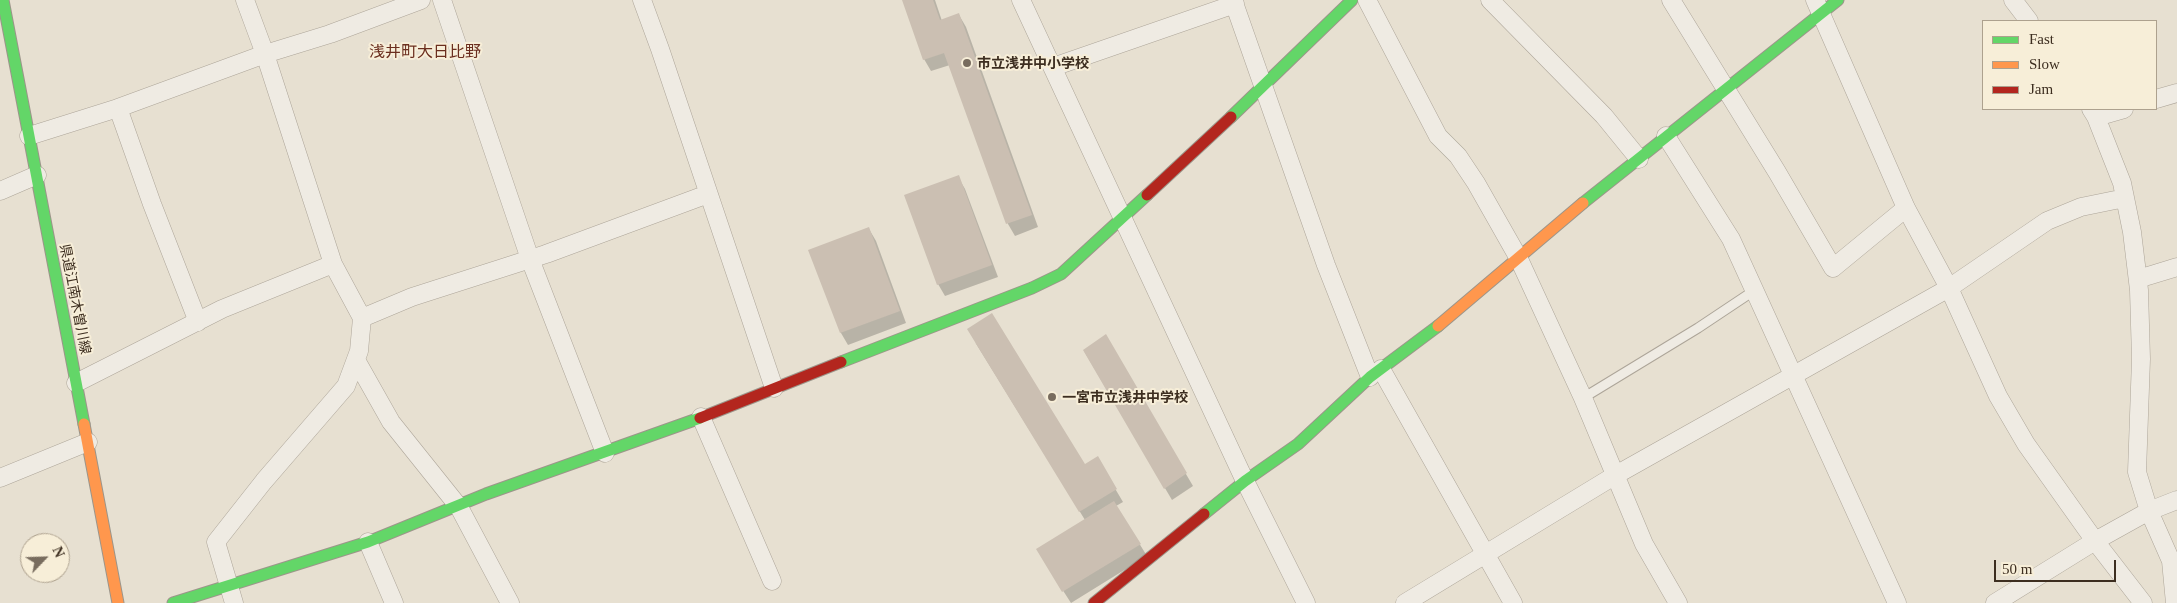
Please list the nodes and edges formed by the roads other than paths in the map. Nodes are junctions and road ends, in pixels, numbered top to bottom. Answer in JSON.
{"nodes":[{"id":1,"x":2,"y":0,"type":"edge"},
{"id":2,"x":245,"y":0,"type":"edge"},
{"id":3,"x":421,"y":0,"type":"edge"},
{"id":4,"x":442,"y":0,"type":"edge"},
{"id":5,"x":642,"y":0,"type":"edge"},
{"id":6,"x":1021,"y":0,"type":"edge"},
{"id":7,"x":1352,"y":0,"type":"edge"},
{"id":8,"x":1367,"y":0,"type":"edge"},
{"id":9,"x":1490,"y":0,"type":"edge"},
{"id":10,"x":1671,"y":0,"type":"edge"},
{"id":11,"x":1838,"y":0,"type":"edge"},
{"id":12,"x":2013,"y":0,"type":"edge"},
{"id":13,"x":1234,"y":2,"type":"edge"},
{"id":14,"x":1818,"y":6,"type":"edge"},
{"id":15,"x":2028,"y":20,"type":"edge"},
{"id":16,"x":265,"y":54,"type":"junction"},
{"id":17,"x":1053,"y":67,"type":"junction"},
{"id":18,"x":1264,"y":86,"type":"junction"},
{"id":19,"x":1727,"y":90,"type":"junction"},
{"id":20,"x":2177,"y":93,"type":"edge"},
{"id":21,"x":2157,"y":99,"type":"edge"},
{"id":22,"x":118,"y":108,"type":"junction"},
{"id":23,"x":2116,"y":110,"type":"edge"},
{"id":24,"x":2094,"y":113,"type":"edge"},
{"id":25,"x":29,"y":136,"type":"junction"},
{"id":26,"x":1666,"y":136,"type":"junction"},
{"id":27,"x":1639,"y":159,"type":"junction"},
{"id":28,"x":36,"y":175,"type":"junction"},
{"id":29,"x":0,"y":191,"type":"edge"},
{"id":30,"x":708,"y":194,"type":"junction"},
{"id":31,"x":2125,"y":198,"type":"junction"},
{"id":32,"x":1906,"y":208,"type":"junction"},
{"id":33,"x":1122,"y":218,"type":"junction"},
{"id":34,"x":1518,"y":257,"type":"junction"},
{"id":35,"x":530,"y":258,"type":"junction"},
{"id":36,"x":333,"y":264,"type":"junction"},
{"id":37,"x":2177,"y":267,"type":"edge"},
{"id":38,"x":2138,"y":279,"type":"junction"},
{"id":39,"x":1949,"y":288,"type":"junction"},
{"id":40,"x":1755,"y":290,"type":"junction"},
{"id":41,"x":362,"y":318,"type":"junction"},
{"id":42,"x":198,"y":322,"type":"junction"},
{"id":43,"x":356,"y":360,"type":"junction"},
{"id":44,"x":1375,"y":373,"type":"junction"},
{"id":45,"x":1793,"y":376,"type":"junction"},
{"id":46,"x":76,"y":383,"type":"junction"},
{"id":47,"x":774,"y":388,"type":"junction"},
{"id":48,"x":1583,"y":398,"type":"junction"},
{"id":49,"x":701,"y":418,"type":"junction"},
{"id":50,"x":88,"y":442,"type":"junction"},
{"id":51,"x":604,"y":452,"type":"junction"},
{"id":52,"x":1614,"y":476,"type":"junction"},
{"id":53,"x":0,"y":478,"type":"edge"},
{"id":54,"x":1245,"y":481,"type":"junction"},
{"id":55,"x":2177,"y":500,"type":"edge"},
{"id":56,"x":458,"y":507,"type":"junction"},
{"id":57,"x":2149,"y":511,"type":"junction"},
{"id":58,"x":2095,"y":541,"type":"junction"},
{"id":59,"x":368,"y":542,"type":"junction"},
{"id":60,"x":1486,"y":554,"type":"junction"},
{"id":61,"x":772,"y":581,"type":"dead end"},
{"id":62,"x":230,"y":585,"type":"junction"},
{"id":63,"x":118,"y":603,"type":"edge"},
{"id":64,"x":173,"y":603,"type":"edge"},
{"id":65,"x":234,"y":603,"type":"edge"},
{"id":66,"x":394,"y":603,"type":"edge"},
{"id":67,"x":510,"y":603,"type":"edge"},
{"id":68,"x":1094,"y":603,"type":"edge"},
{"id":69,"x":1306,"y":603,"type":"edge"},
{"id":70,"x":1405,"y":603,"type":"edge"},
{"id":71,"x":1513,"y":603,"type":"edge"},
{"id":72,"x":1678,"y":603,"type":"edge"},
{"id":73,"x":1897,"y":603,"type":"edge"},
{"id":74,"x":1995,"y":603,"type":"edge"},
{"id":75,"x":2142,"y":603,"type":"edge"},
{"id":76,"x":2175,"y":603,"type":"edge"}],
"edges":[{"from":1,"to":25,"type":"street","name":"県道江南木曽川線"},
{"from":2,"to":16,"type":"street"},
{"from":3,"to":16,"type":"street"},
{"from":4,"to":35,"type":"street"},
{"from":5,"to":30,"type":"street"},
{"from":6,"to":17,"type":"street"},
{"from":7,"to":18,"type":"street"},
{"from":8,"to":34,"type":"street"},
{"from":9,"to":27,"type":"street"},
{"from":10,"to":19,"type":"street"},
{"from":11,"to":14,"type":"street"},
{"from":12,"to":15,"type":"street"},
{"from":13,"to":17,"type":"street"},
{"from":13,"to":18,"type":"street"},
{"from":14,"to":19,"type":"street"},
{"from":14,"to":32,"type":"street"},
{"from":16,"to":22,"type":"street"},
{"from":16,"to":36,"type":"street"},
{"from":17,"to":33,"type":"street"},
{"from":18,"to":33,"type":"street"},
{"from":18,"to":44,"type":"street"},
{"from":19,"to":26,"type":"street"},
{"from":19,"to":32,"type":"street"},
{"from":20,"to":21,"type":"street"},
{"from":22,"to":25,"type":"street"},
{"from":22,"to":42,"type":"street"},
{"from":23,"to":24,"type":"street"},
{"from":24,"to":31,"type":"street"},
{"from":25,"to":28,"type":"street","name":"県道江南木曽川線"},
{"from":26,"to":27,"type":"street"},
{"from":26,"to":40,"type":"street"},
{"from":27,"to":34,"type":"street"},
{"from":28,"to":29,"type":"street"},
{"from":28,"to":46,"type":"street","name":"県道江南木曽川線"},
{"from":30,"to":35,"type":"street"},
{"from":30,"to":47,"type":"street"},
{"from":31,"to":38,"type":"street"},
{"from":31,"to":39,"type":"street"},
{"from":32,"to":39,"type":"street"},
{"from":33,"to":47,"type":"street"},
{"from":33,"to":54,"type":"street"},
{"from":34,"to":44,"type":"street"},
{"from":34,"to":48,"type":"street"},
{"from":35,"to":41,"type":"street"},
{"from":35,"to":51,"type":"street"},
{"from":36,"to":41,"type":"street"},
{"from":36,"to":42,"type":"street"},
{"from":37,"to":38,"type":"street"},
{"from":38,"to":57,"type":"street"},
{"from":39,"to":45,"type":"street"},
{"from":39,"to":58,"type":"street"},
{"from":40,"to":45,"type":"street"},
{"from":40,"to":48,"type":"lane"},
{"from":41,"to":43,"type":"street"},
{"from":42,"to":46,"type":"street"},
{"from":43,"to":56,"type":"street"},
{"from":43,"to":62,"type":"street"},
{"from":44,"to":54,"type":"street"},
{"from":44,"to":60,"type":"street"},
{"from":45,"to":52,"type":"street"},
{"from":45,"to":73,"type":"street"},
{"from":46,"to":50,"type":"street","name":"県道江南木曽川線"},
{"from":47,"to":49,"type":"street"},
{"from":48,"to":52,"type":"street"},
{"from":49,"to":51,"type":"street"},
{"from":49,"to":61,"type":"street"},
{"from":50,"to":53,"type":"street"},
{"from":50,"to":63,"type":"street","name":"県道江南木曽川線"},
{"from":51,"to":56,"type":"street"},
{"from":52,"to":60,"type":"street"},
{"from":52,"to":72,"type":"street"},
{"from":54,"to":68,"type":"street"},
{"from":54,"to":69,"type":"street"},
{"from":55,"to":57,"type":"street"},
{"from":56,"to":59,"type":"street"},
{"from":56,"to":67,"type":"street"},
{"from":57,"to":58,"type":"street"},
{"from":57,"to":76,"type":"street"},
{"from":58,"to":74,"type":"street"},
{"from":58,"to":75,"type":"street"},
{"from":59,"to":62,"type":"street"},
{"from":59,"to":66,"type":"street"},
{"from":60,"to":70,"type":"street"},
{"from":60,"to":71,"type":"street"},
{"from":62,"to":64,"type":"street"},
{"from":62,"to":65,"type":"street"}]}
